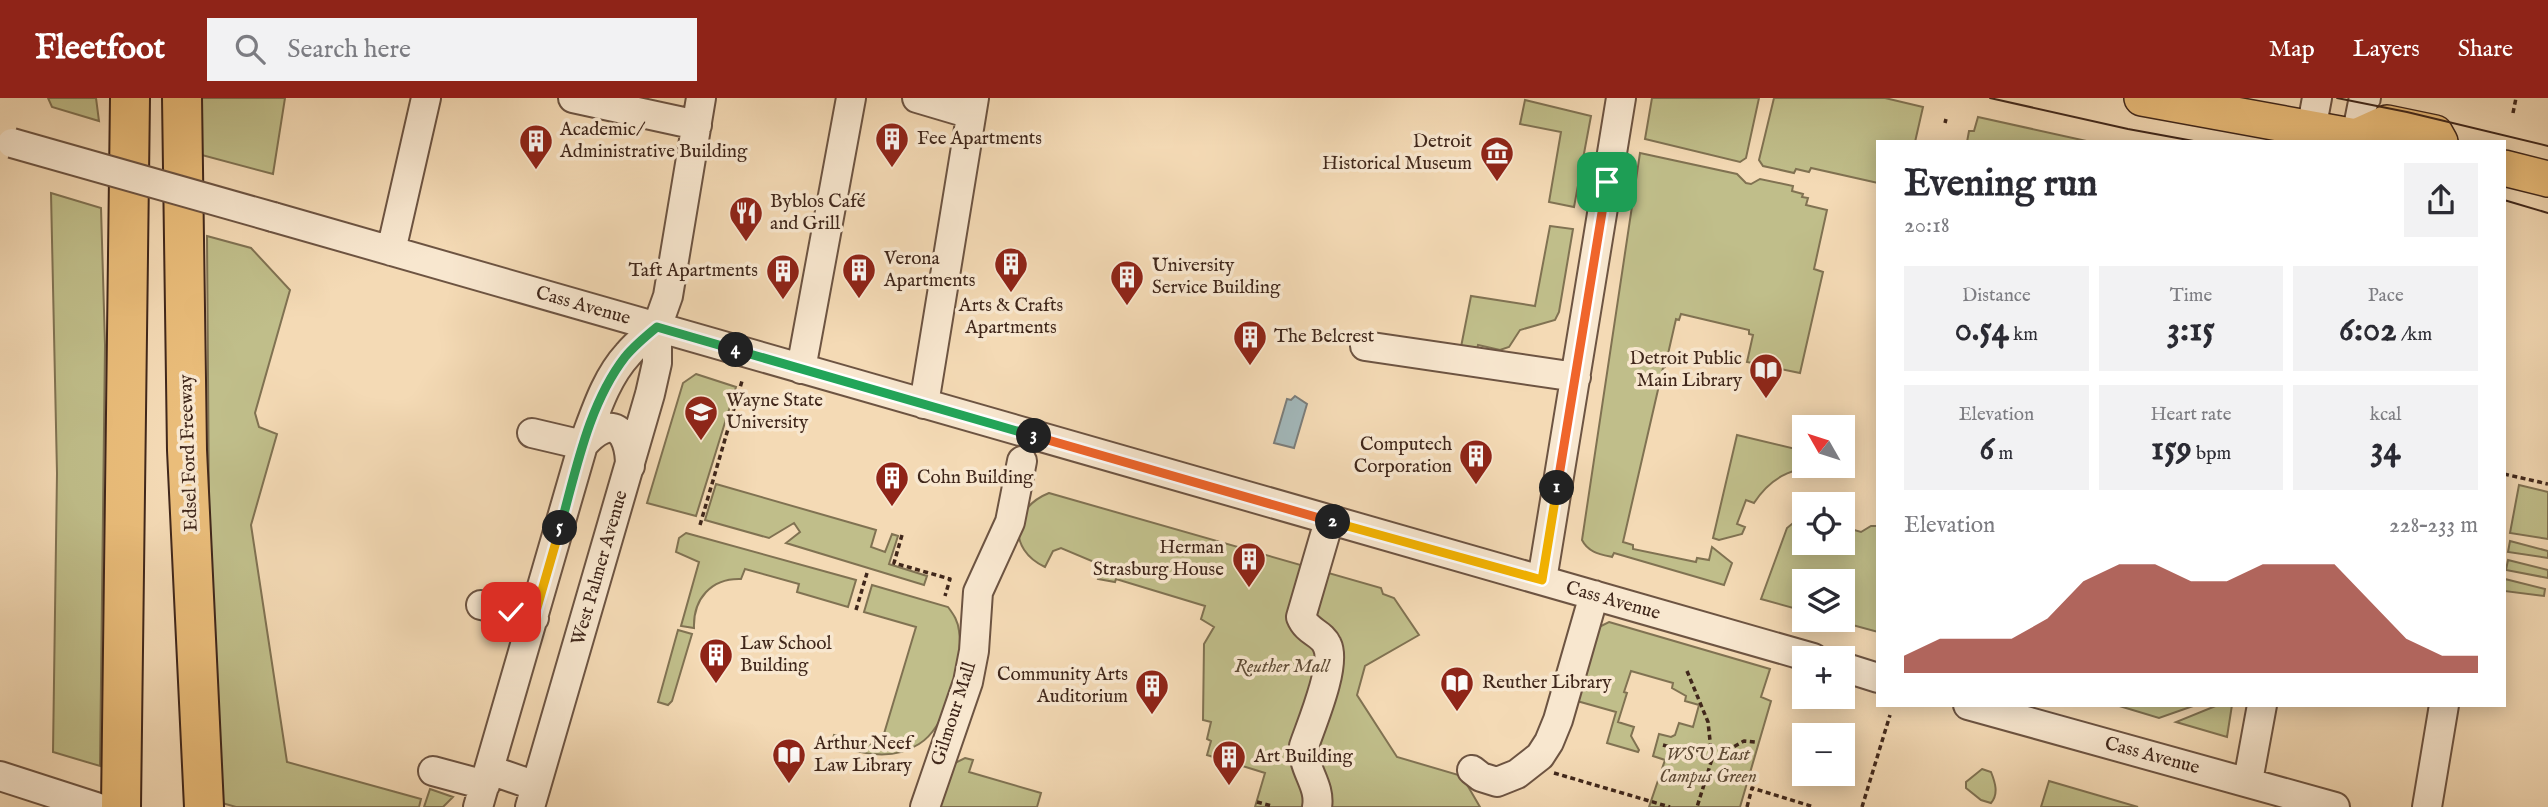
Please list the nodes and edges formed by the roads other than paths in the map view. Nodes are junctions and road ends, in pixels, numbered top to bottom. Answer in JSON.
{"nodes":[{"id":1,"x":130,"y":98,"type":"edge"},
{"id":2,"x":426,"y":98,"type":"edge"},
{"id":3,"x":573,"y":98,"type":"edge"},
{"id":4,"x":701,"y":98,"type":"edge"},
{"id":5,"x":851,"y":98,"type":"edge"},
{"id":6,"x":917,"y":98,"type":"edge"},
{"id":7,"x":1621,"y":98,"type":"edge"},
{"id":8,"x":2142,"y":98,"type":"edge"},
{"id":9,"x":2367,"y":98,"type":"edge"},
{"id":10,"x":183,"y":105,"type":"edge"},
{"id":11,"x":972,"y":106,"type":"edge"},
{"id":12,"x":2314,"y":114,"type":"edge"},
{"id":13,"x":697,"y":125,"type":"junction"},
{"id":14,"x":2357,"y":140,"type":"edge"},
{"id":15,"x":2439,"y":140,"type":"edge"},
{"id":16,"x":6,"y":141,"type":"edge"},
{"id":17,"x":2506,"y":168,"type":"edge"},
{"id":18,"x":2548,"y":179,"type":"edge"},
{"id":19,"x":391,"y":251,"type":"junction"},
{"id":20,"x":657,"y":327,"type":"junction"},
{"id":21,"x":1365,"y":346,"type":"dead end"},
{"id":22,"x":801,"y":369,"type":"junction"},
{"id":23,"x":1576,"y":377,"type":"junction"},
{"id":24,"x":924,"y":404,"type":"junction"},
{"id":25,"x":532,"y":433,"type":"dead end"},
{"id":26,"x":583,"y":445,"type":"junction"},
{"id":27,"x":1022,"y":461,"type":"dead end"},
{"id":28,"x":630,"y":466,"type":"junction"},
{"id":29,"x":1329,"y":521,"type":"junction"},
{"id":30,"x":1542,"y":580,"type":"junction"},
{"id":31,"x":1594,"y":595,"type":"junction"},
{"id":32,"x":481,"y":605,"type":"dead end"},
{"id":33,"x":534,"y":618,"type":"junction"},
{"id":34,"x":1792,"y":652,"type":"edge"},
{"id":35,"x":1855,"y":671,"type":"edge"},
{"id":36,"x":1876,"y":677,"type":"edge"},
{"id":37,"x":1975,"y":707,"type":"edge"},
{"id":38,"x":2262,"y":707,"type":"edge"},
{"id":39,"x":2444,"y":707,"type":"edge"},
{"id":40,"x":1472,"y":770,"type":"dead end"},
{"id":41,"x":433,"y":771,"type":"dead end"},
{"id":42,"x":0,"y":776,"type":"edge"},
{"id":43,"x":2248,"y":781,"type":"junction"},
{"id":44,"x":485,"y":787,"type":"edge"},
{"id":45,"x":533,"y":796,"type":"edge"},
{"id":46,"x":96,"y":807,"type":"edge"},
{"id":47,"x":121,"y":807,"type":"edge"},
{"id":48,"x":204,"y":807,"type":"edge"},
{"id":49,"x":925,"y":807,"type":"edge"},
{"id":50,"x":1317,"y":807,"type":"edge"},
{"id":51,"x":2335,"y":807,"type":"edge"},
{"id":52,"x":2427,"y":807,"type":"edge"}],
"edges":[{"from":1,"to":47,"type":"highway"},
{"from":2,"to":19,"type":"street"},
{"from":3,"to":13,"type":"street"},
{"from":4,"to":13,"type":"street","name":"West Palmer Avenue"},
{"from":5,"to":22,"type":"street"},
{"from":6,"to":11,"type":"street"},
{"from":7,"to":23,"type":"street"},
{"from":8,"to":12,"type":"main road"},
{"from":9,"to":14,"type":"street"},
{"from":10,"to":48,"type":"highway","name":"Edsel Ford Freeway"},
{"from":11,"to":24,"type":"street"},
{"from":12,"to":14,"type":"main road"},
{"from":13,"to":20,"type":"street","name":"West Palmer Avenue"},
{"from":14,"to":15,"type":"main road"},
{"from":16,"to":19,"type":"street","name":"Cass Avenue","bridge":true},
{"from":17,"to":18,"type":"main road"},
{"from":19,"to":20,"type":"street","name":"Cass Avenue"},
{"from":20,"to":22,"type":"street","name":"Cass Avenue"},
{"from":20,"to":26,"type":"street","name":"West Palmer Avenue"},
{"from":20,"to":28,"type":"street","name":"West Palmer Avenue"},
{"from":21,"to":23,"type":"street"},
{"from":22,"to":24,"type":"street","name":"Cass Avenue"},
{"from":23,"to":30,"type":"street"},
{"from":24,"to":29,"type":"street","name":"Cass Avenue"},
{"from":25,"to":26,"type":"street"},
{"from":26,"to":28,"type":"street"},
{"from":26,"to":33,"type":"street","name":"West Palmer Avenue"},
{"from":27,"to":49,"type":"street","name":"Gilmour Mall"},
{"from":28,"to":45,"type":"street","name":"West Palmer Avenue"},
{"from":29,"to":30,"type":"street","name":"Cass Avenue"},
{"from":29,"to":50,"type":"street"},
{"from":30,"to":31,"type":"street","name":"Cass Avenue"},
{"from":31,"to":34,"type":"street","name":"Cass Avenue"},
{"from":31,"to":40,"type":"street"},
{"from":32,"to":33,"type":"street"},
{"from":33,"to":44,"type":"street","name":"West Palmer Avenue"},
{"from":35,"to":36,"type":"street"},
{"from":37,"to":43,"type":"street","name":"Cass Avenue"},
{"from":38,"to":43,"type":"street"},
{"from":39,"to":52,"type":"street"},
{"from":41,"to":44,"type":"street"},
{"from":42,"to":46,"type":"street"},
{"from":43,"to":51,"type":"street","name":"Cass Avenue"},
{"from":44,"to":45,"type":"street"}]}
